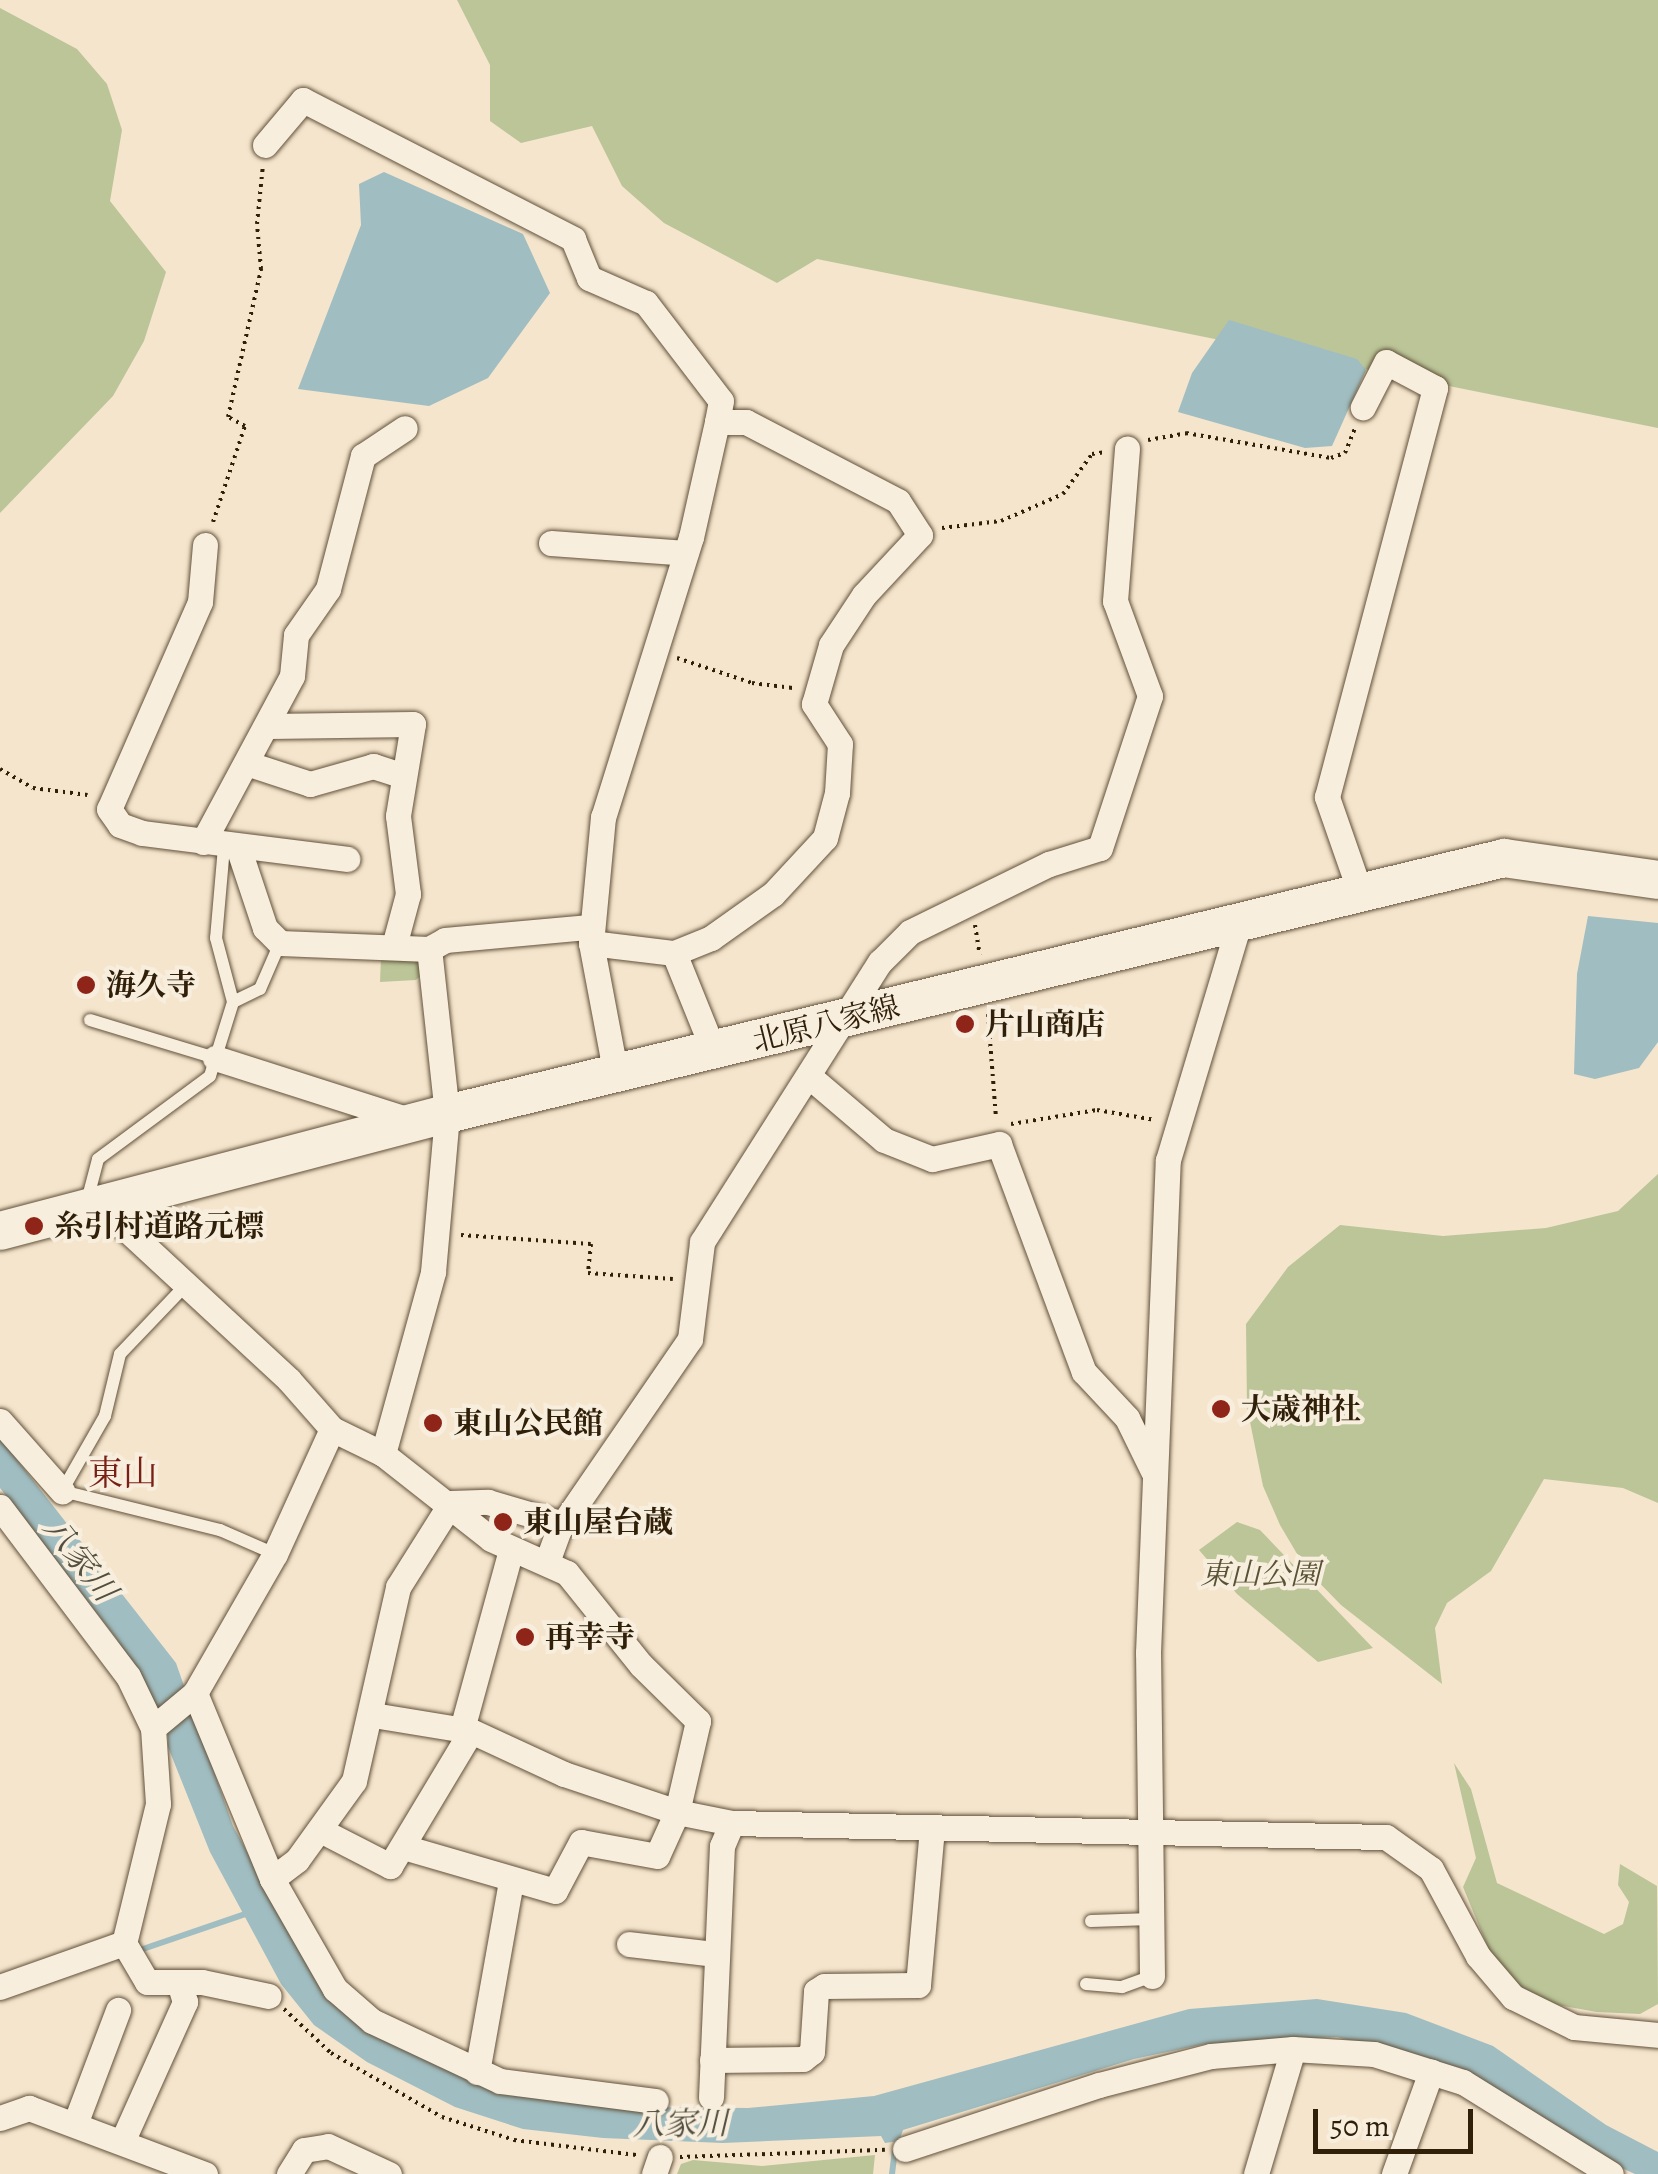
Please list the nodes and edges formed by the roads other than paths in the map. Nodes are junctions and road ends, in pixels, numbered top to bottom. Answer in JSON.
{"nodes":[{"id":1,"x":265,"y":145,"type":"road end"},
{"id":2,"x":1363,"y":407,"type":"road end"},
{"id":3,"x":717,"y":422,"type":"junction"},
{"id":4,"x":405,"y":428,"type":"dead end"},
{"id":5,"x":1127,"y":448,"type":"road end"},
{"id":6,"x":551,"y":543,"type":"dead end"},
{"id":7,"x":206,"y":545,"type":"road end"},
{"id":8,"x":686,"y":553,"type":"junction"},
{"id":9,"x":269,"y":726,"type":"junction"},
{"id":10,"x":248,"y":764,"type":"junction"},
{"id":11,"x":404,"y":776,"type":"junction"},
{"id":12,"x":222,"y":846,"type":"junction"},
{"id":13,"x":347,"y":859,"type":"dead end"},
{"id":14,"x":1658,"y":880,"type":"edge"},
{"id":15,"x":1360,"y":892,"type":"junction"},
{"id":16,"x":1240,"y":923,"type":"junction"},
{"id":17,"x":590,"y":934,"type":"junction"},
{"id":18,"x":280,"y":943,"type":"junction"},
{"id":19,"x":394,"y":946,"type":"junction"},
{"id":20,"x":429,"y":949,"type":"junction"},
{"id":21,"x":674,"y":953,"type":"junction"},
{"id":22,"x":232,"y":1002,"type":"junction"},
{"id":23,"x":90,"y":1020,"type":"dead end"},
{"id":24,"x":843,"y":1022,"type":"junction"},
{"id":25,"x":714,"y":1052,"type":"junction"},
{"id":26,"x":215,"y":1058,"type":"junction"},
{"id":27,"x":616,"y":1074,"type":"junction"},
{"id":28,"x":810,"y":1077,"type":"junction"},
{"id":29,"x":431,"y":1118,"type":"junction"},
{"id":30,"x":92,"y":1204,"type":"junction"},
{"id":31,"x":3,"y":1222,"type":"edge"},
{"id":32,"x":183,"y":1288,"type":"junction"},
{"id":33,"x":0,"y":1421,"type":"edge"},
{"id":34,"x":332,"y":1429,"type":"junction"},
{"id":35,"x":383,"y":1454,"type":"junction"},
{"id":36,"x":1155,"y":1476,"type":"junction"},
{"id":37,"x":62,"y":1491,"type":"junction"},
{"id":38,"x":450,"y":1502,"type":"junction"},
{"id":39,"x":0,"y":1507,"type":"edge"},
{"id":40,"x":563,"y":1524,"type":"junction"},
{"id":41,"x":511,"y":1550,"type":"junction"},
{"id":42,"x":275,"y":1554,"type":"junction"},
{"id":43,"x":547,"y":1562,"type":"junction"},
{"id":44,"x":195,"y":1692,"type":"junction"},
{"id":45,"x":373,"y":1715,"type":"junction"},
{"id":46,"x":152,"y":1728,"type":"junction"},
{"id":47,"x":466,"y":1730,"type":"junction"},
{"id":48,"x":677,"y":1812,"type":"junction"},
{"id":49,"x":732,"y":1823,"type":"junction"},
{"id":50,"x":932,"y":1828,"type":"junction"},
{"id":51,"x":320,"y":1830,"type":"junction"},
{"id":52,"x":1148,"y":1834,"type":"junction"},
{"id":53,"x":404,"y":1848,"type":"junction"},
{"id":54,"x":272,"y":1879,"type":"junction"},
{"id":55,"x":511,"y":1881,"type":"junction"},
{"id":56,"x":1151,"y":1919,"type":"junction"},
{"id":57,"x":1091,"y":1920,"type":"dead end"},
{"id":58,"x":124,"y":1943,"type":"junction"},
{"id":59,"x":629,"y":1944,"type":"dead end"},
{"id":60,"x":716,"y":1954,"type":"junction"},
{"id":61,"x":1152,"y":1976,"type":"joint"},
{"id":62,"x":1086,"y":1984,"type":"dead end"},
{"id":63,"x":0,"y":1986,"type":"edge"},
{"id":64,"x":180,"y":1986,"type":"junction"},
{"id":65,"x":270,"y":1996,"type":"road end"},
{"id":66,"x":118,"y":2010,"type":"dead end"},
{"id":67,"x":1658,"y":2035,"type":"edge"},
{"id":68,"x":1294,"y":2049,"type":"junction"},
{"id":69,"x":712,"y":2060,"type":"junction"},
{"id":70,"x":477,"y":2072,"type":"junction"},
{"id":71,"x":1432,"y":2072,"type":"junction"},
{"id":72,"x":711,"y":2097,"type":"dead end"},
{"id":73,"x":656,"y":2101,"type":"dead end"},
{"id":74,"x":0,"y":2118,"type":"edge"},
{"id":75,"x":75,"y":2124,"type":"junction"},
{"id":76,"x":122,"y":2142,"type":"junction"},
{"id":77,"x":904,"y":2150,"type":"dead end"},
{"id":78,"x":205,"y":2174,"type":"edge"},
{"id":79,"x":290,"y":2174,"type":"edge"},
{"id":80,"x":389,"y":2174,"type":"edge"},
{"id":81,"x":1256,"y":2174,"type":"edge"},
{"id":82,"x":1394,"y":2174,"type":"edge"},
{"id":83,"x":1611,"y":2174,"type":"edge"}],
"edges":[{"from":1,"to":3,"type":"street"},
{"from":2,"to":15,"type":"street"},
{"from":3,"to":8,"type":"street"},
{"from":3,"to":21,"type":"street"},
{"from":4,"to":9,"type":"street"},
{"from":5,"to":24,"type":"street"},
{"from":6,"to":8,"type":"street"},
{"from":7,"to":12,"type":"street"},
{"from":8,"to":17,"type":"street"},
{"from":9,"to":10,"type":"street"},
{"from":9,"to":11,"type":"street"},
{"from":10,"to":11,"type":"street"},
{"from":10,"to":12,"type":"street"},
{"from":11,"to":19,"type":"street"},
{"from":12,"to":13,"type":"street"},
{"from":12,"to":18,"type":"street"},
{"from":12,"to":22,"type":"lane"},
{"from":14,"to":15,"type":"main road","name":"北原八家線"},
{"from":15,"to":16,"type":"main road","name":"北原八家線"},
{"from":16,"to":24,"type":"main road","name":"北原八家線"},
{"from":16,"to":36,"type":"street"},
{"from":17,"to":20,"type":"street"},
{"from":17,"to":21,"type":"street"},
{"from":17,"to":27,"type":"street"},
{"from":18,"to":19,"type":"street"},
{"from":18,"to":22,"type":"lane"},
{"from":19,"to":20,"type":"street"},
{"from":20,"to":29,"type":"street"},
{"from":21,"to":25,"type":"street"},
{"from":22,"to":26,"type":"lane"},
{"from":23,"to":26,"type":"lane"},
{"from":24,"to":25,"type":"main road","name":"北原八家線"},
{"from":24,"to":28,"type":"street"},
{"from":25,"to":27,"type":"main road","name":"北原八家線"},
{"from":26,"to":29,"type":"street"},
{"from":26,"to":30,"type":"lane"},
{"from":27,"to":29,"type":"main road","name":"北原八家線"},
{"from":28,"to":36,"type":"street"},
{"from":28,"to":40,"type":"street"},
{"from":29,"to":30,"type":"main road","name":"北原八家線"},
{"from":29,"to":35,"type":"street"},
{"from":30,"to":31,"type":"main road","name":"北原八家線"},
{"from":30,"to":32,"type":"street"},
{"from":32,"to":34,"type":"street"},
{"from":32,"to":37,"type":"lane"},
{"from":33,"to":37,"type":"street"},
{"from":34,"to":35,"type":"street"},
{"from":34,"to":42,"type":"street"},
{"from":35,"to":38,"type":"street"},
{"from":36,"to":52,"type":"street"},
{"from":37,"to":42,"type":"lane"},
{"from":38,"to":40,"type":"street"},
{"from":38,"to":41,"type":"street"},
{"from":38,"to":45,"type":"street"},
{"from":39,"to":46,"type":"street"},
{"from":40,"to":43,"type":"street"},
{"from":41,"to":43,"type":"street"},
{"from":41,"to":47,"type":"street"},
{"from":42,"to":44,"type":"street"},
{"from":43,"to":48,"type":"street"},
{"from":44,"to":46,"type":"street"},
{"from":44,"to":54,"type":"street"},
{"from":45,"to":47,"type":"street"},
{"from":45,"to":51,"type":"street"},
{"from":46,"to":58,"type":"street"},
{"from":47,"to":48,"type":"street"},
{"from":47,"to":53,"type":"street"},
{"from":48,"to":49,"type":"street"},
{"from":48,"to":55,"type":"street"},
{"from":49,"to":50,"type":"street"},
{"from":49,"to":60,"type":"street"},
{"from":50,"to":52,"type":"street"},
{"from":50,"to":69,"type":"street"},
{"from":51,"to":53,"type":"street"},
{"from":51,"to":54,"type":"street"},
{"from":52,"to":56,"type":"street"},
{"from":52,"to":67,"type":"street"},
{"from":53,"to":55,"type":"street"},
{"from":54,"to":70,"type":"street"},
{"from":55,"to":70,"type":"street"},
{"from":56,"to":57,"type":"lane"},
{"from":56,"to":61,"type":"street"},
{"from":58,"to":63,"type":"street"},
{"from":58,"to":64,"type":"street"},
{"from":59,"to":60,"type":"street"},
{"from":60,"to":69,"type":"street"},
{"from":61,"to":62,"type":"lane"},
{"from":64,"to":65,"type":"street"},
{"from":64,"to":76,"type":"street"},
{"from":66,"to":75,"type":"street"},
{"from":68,"to":71,"type":"street"},
{"from":68,"to":77,"type":"street"},
{"from":68,"to":81,"type":"street"},
{"from":69,"to":72,"type":"street"},
{"from":70,"to":73,"type":"street"},
{"from":71,"to":82,"type":"street"},
{"from":71,"to":83,"type":"street"},
{"from":74,"to":75,"type":"street"},
{"from":75,"to":76,"type":"street"},
{"from":76,"to":78,"type":"street"},
{"from":79,"to":80,"type":"street"}]}
